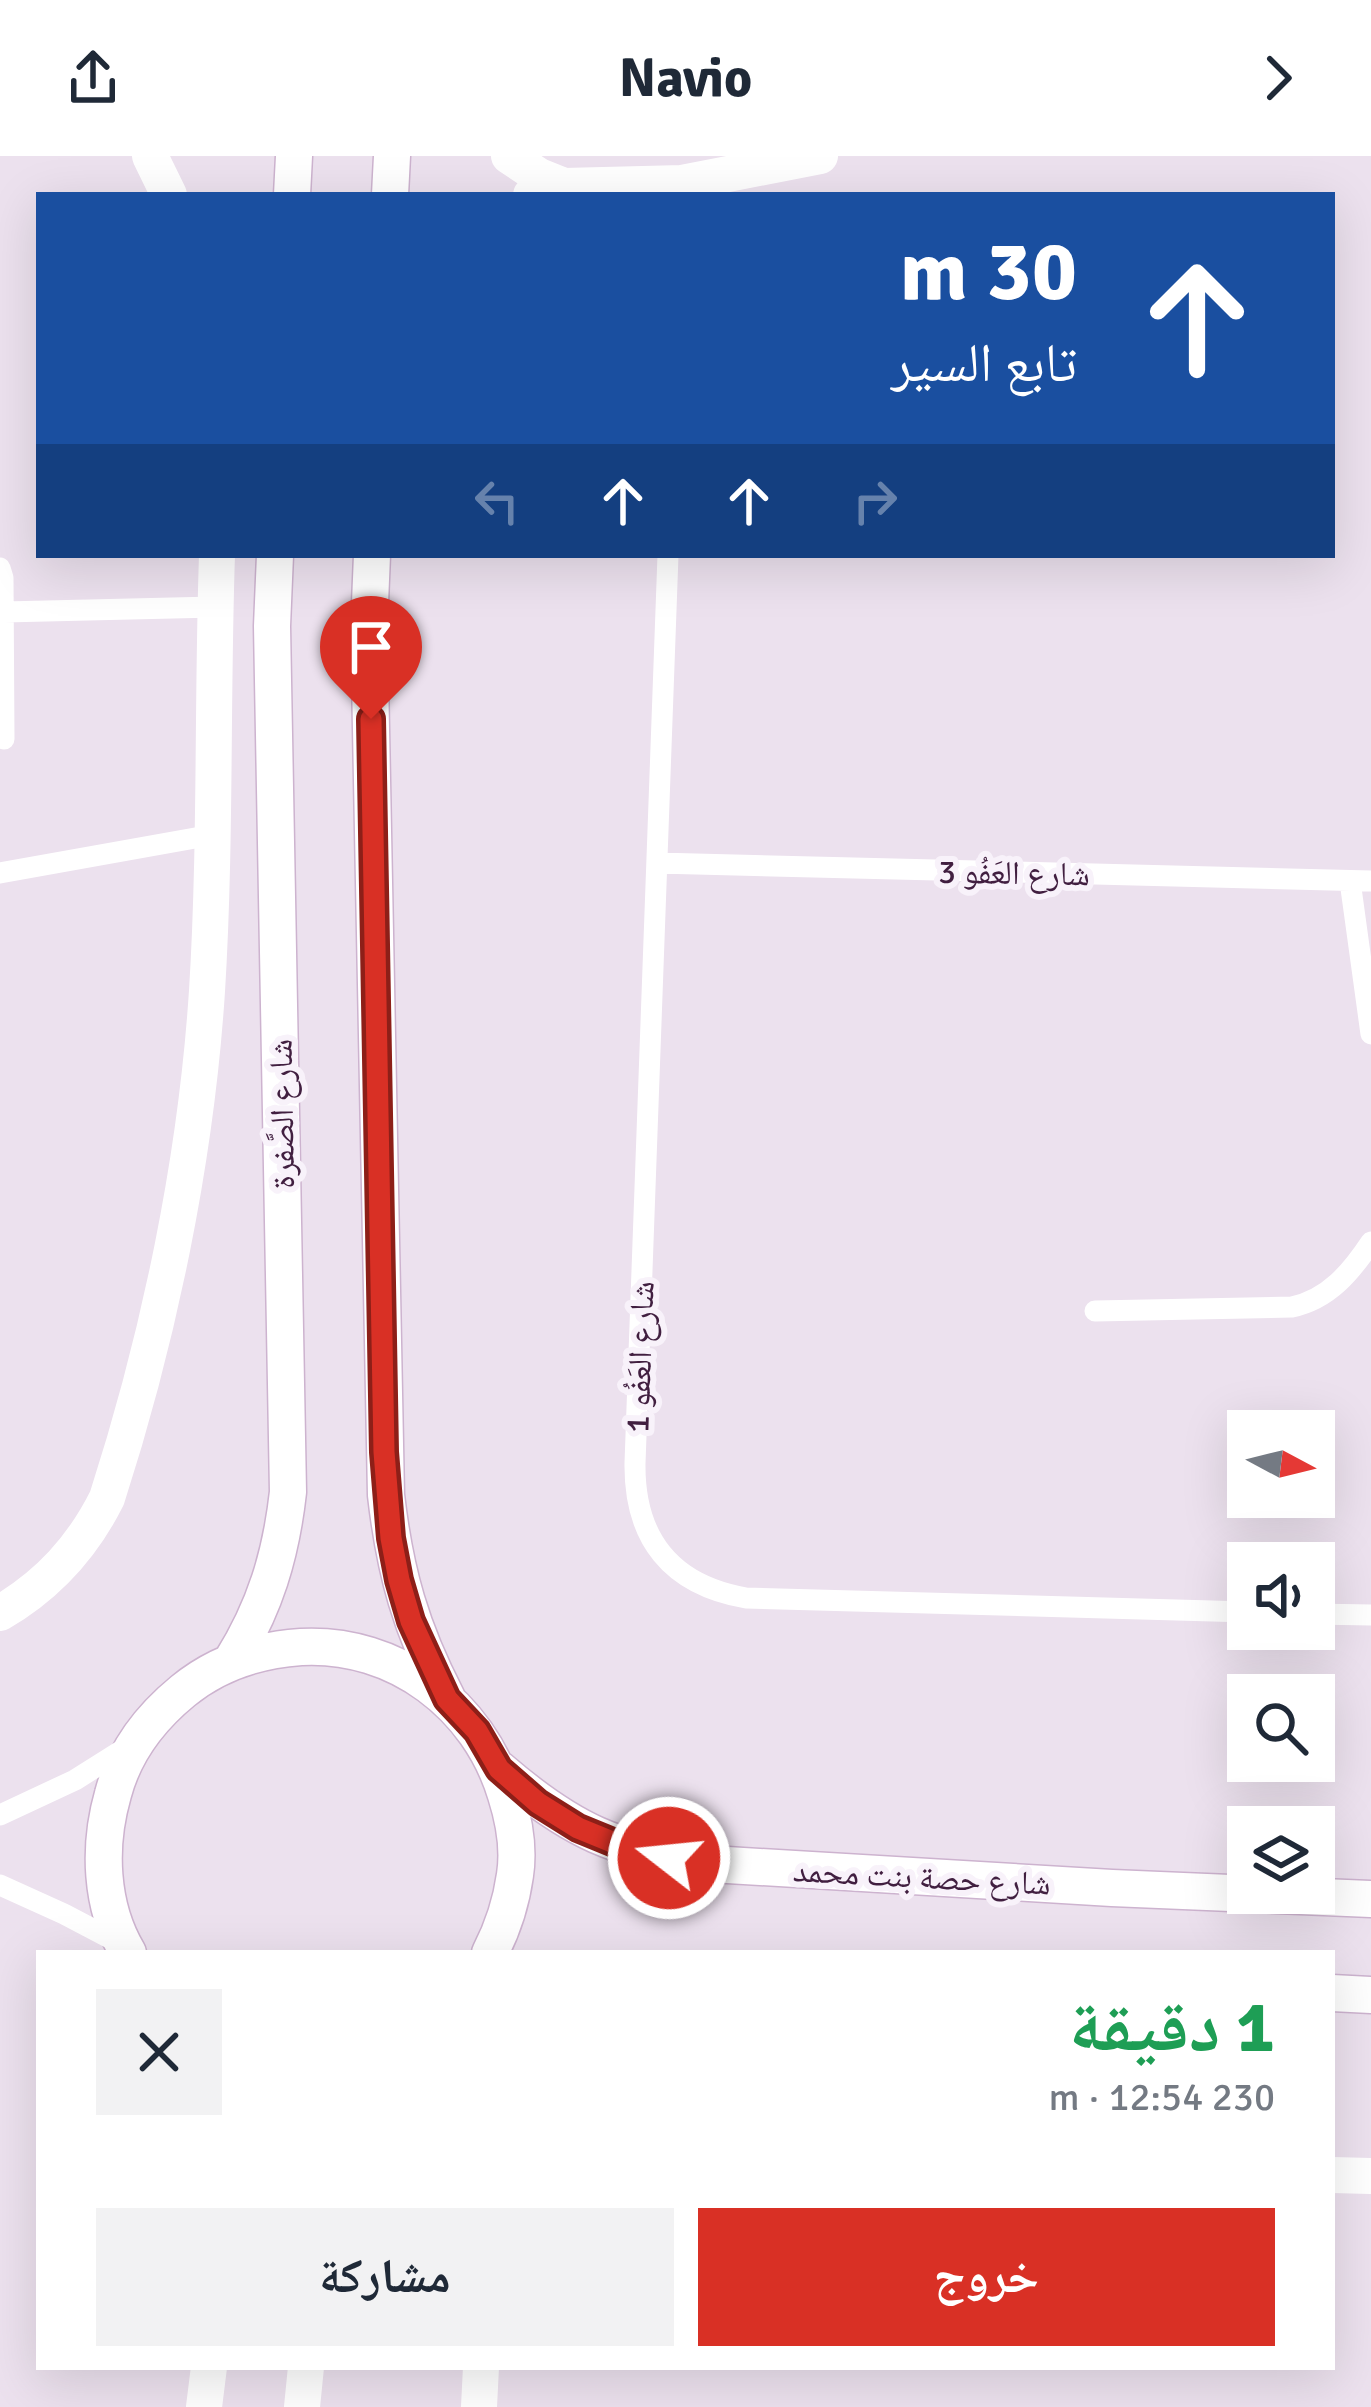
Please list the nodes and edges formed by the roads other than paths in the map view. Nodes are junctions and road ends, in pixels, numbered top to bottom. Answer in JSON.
{"nodes":[{"id":1,"x":150,"y":156,"type":"edge"},
{"id":2,"x":294,"y":156,"type":"edge"},
{"id":3,"x":392,"y":156,"type":"edge"},
{"id":4,"x":508,"y":156,"type":"edge"},
{"id":5,"x":820,"y":156,"type":"edge"},
{"id":6,"x":681,"y":189,"type":"edge"},
{"id":7,"x":548,"y":190,"type":"edge"},
{"id":8,"x":168,"y":192,"type":"edge"},
{"id":9,"x":292,"y":192,"type":"edge"},
{"id":10,"x":389,"y":192,"type":"edge"},
{"id":11,"x":217,"y":558,"type":"edge"},
{"id":12,"x":275,"y":558,"type":"edge"},
{"id":13,"x":372,"y":558,"type":"edge"},
{"id":14,"x":668,"y":558,"type":"edge"},
{"id":15,"x":0,"y":568,"type":"edge"},
{"id":16,"x":215,"y":608,"type":"junction"},
{"id":17,"x":4,"y":612,"type":"junction"},
{"id":18,"x":4,"y":739,"type":"dead end"},
{"id":19,"x":212,"y":835,"type":"junction"},
{"id":20,"x":657,"y":863,"type":"junction"},
{"id":21,"x":0,"y":873,"type":"edge"},
{"id":22,"x":1360,"y":881,"type":"edge"},
{"id":23,"x":1371,"y":1034,"type":"edge"},
{"id":24,"x":1371,"y":1242,"type":"edge"},
{"id":25,"x":1095,"y":1311,"type":"dead end"},
{"id":26,"x":1227,"y":1611,"type":"edge"},
{"id":27,"x":0,"y":1613,"type":"edge"},
{"id":28,"x":1335,"y":1615,"type":"edge"},
{"id":29,"x":1371,"y":1616,"type":"edge"},
{"id":30,"x":231,"y":1662,"type":"junction"},
{"id":31,"x":447,"y":1699,"type":"junction"},
{"id":32,"x":135,"y":1742,"type":"junction"},
{"id":33,"x":499,"y":1769,"type":"junction"},
{"id":34,"x":0,"y":1815,"type":"edge"},
{"id":35,"x":0,"y":1885,"type":"edge"},
{"id":36,"x":1371,"y":1899,"type":"edge"},
{"id":37,"x":126,"y":1949,"type":"edge"},
{"id":38,"x":492,"y":1950,"type":"edge"},
{"id":39,"x":1335,"y":1993,"type":"edge"},
{"id":40,"x":1371,"y":1995,"type":"edge"},
{"id":41,"x":1335,"y":2174,"type":"edge"},
{"id":42,"x":1371,"y":2176,"type":"edge"},
{"id":43,"x":209,"y":2370,"type":"edge"},
{"id":44,"x":306,"y":2370,"type":"edge"},
{"id":45,"x":481,"y":2370,"type":"edge"},
{"id":46,"x":204,"y":2407,"type":"edge"},
{"id":47,"x":302,"y":2407,"type":"edge"},
{"id":48,"x":479,"y":2407,"type":"edge"}],
"edges":[{"from":1,"to":8,"type":"street"},
{"from":2,"to":9,"type":"street"},
{"from":3,"to":10,"type":"street"},
{"from":4,"to":7,"type":"street"},
{"from":5,"to":6,"type":"street"},
{"from":6,"to":7,"type":"street"},
{"from":11,"to":16,"type":"street"},
{"from":12,"to":30,"type":"street","name":"شارع الصَّفرة"},
{"from":13,"to":31,"type":"street"},
{"from":14,"to":20,"type":"lane","name":"شارع العَفُو 1"},
{"from":15,"to":17,"type":"lane"},
{"from":16,"to":17,"type":"lane"},
{"from":16,"to":19,"type":"street"},
{"from":17,"to":18,"type":"lane"},
{"from":19,"to":21,"type":"lane"},
{"from":19,"to":27,"type":"street"},
{"from":20,"to":22,"type":"lane","name":"شارع العَفُو 3"},
{"from":20,"to":26,"type":"lane","name":"شارع العَفُو 1"},
{"from":22,"to":23,"type":"lane"},
{"from":24,"to":25,"type":"lane"},
{"from":28,"to":29,"type":"lane"},
{"from":30,"to":31,"type":"street"},
{"from":30,"to":32,"type":"street"},
{"from":31,"to":33,"type":"street"},
{"from":32,"to":34,"type":"lane"},
{"from":32,"to":37,"type":"street"},
{"from":33,"to":36,"type":"street","name":"شارع حصة بنت محمد"},
{"from":33,"to":38,"type":"street"},
{"from":35,"to":37,"type":"lane"},
{"from":39,"to":40,"type":"street"},
{"from":41,"to":42,"type":"street"},
{"from":43,"to":46,"type":"street"},
{"from":44,"to":47,"type":"street"},
{"from":45,"to":48,"type":"street"}]}
